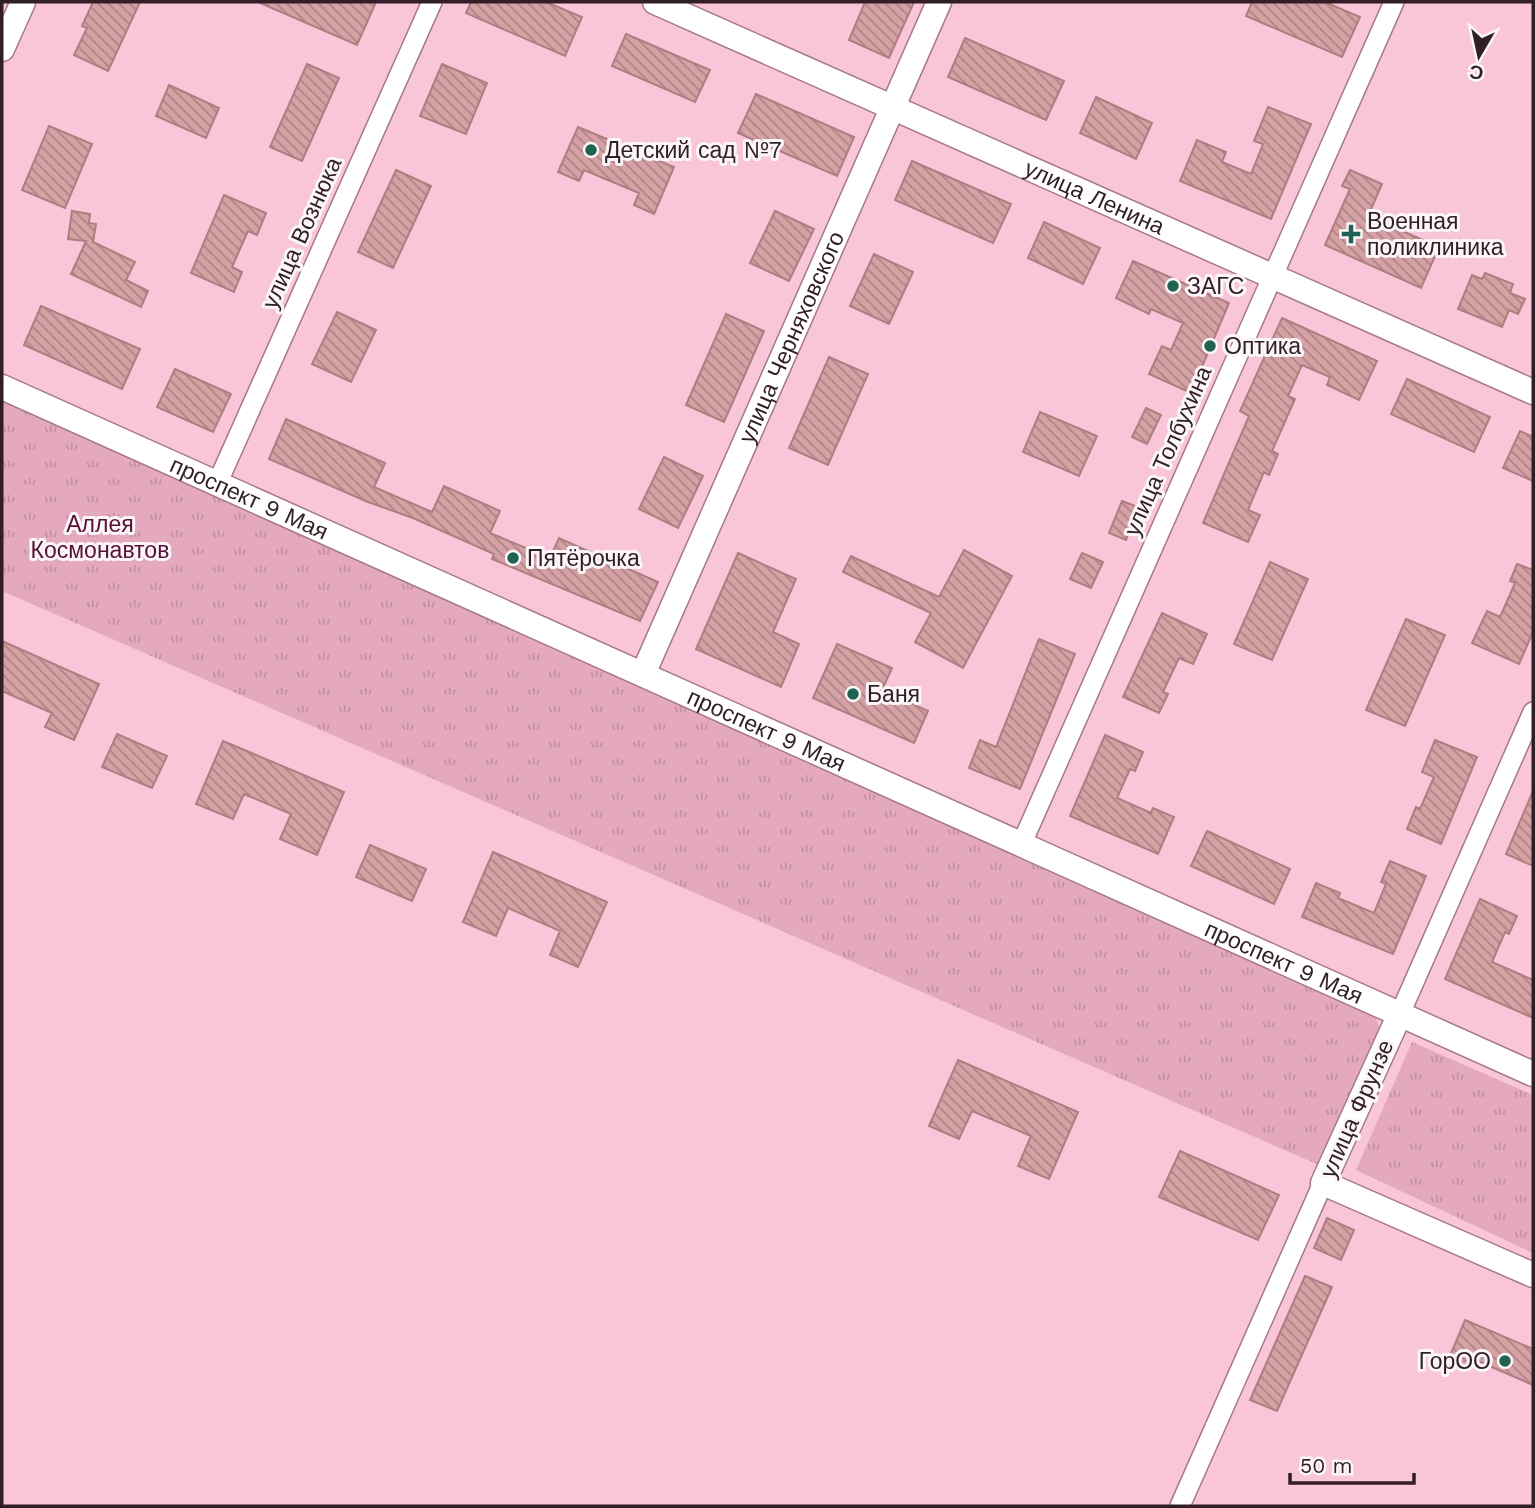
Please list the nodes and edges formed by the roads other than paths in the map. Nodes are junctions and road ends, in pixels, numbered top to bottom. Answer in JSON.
{"nodes":[{"id":1,"x":23,"y":2,"type":"edge"},
{"id":2,"x":432,"y":2,"type":"edge"},
{"id":3,"x":655,"y":2,"type":"edge"},
{"id":4,"x":939,"y":2,"type":"edge"},
{"id":5,"x":1394,"y":2,"type":"edge"},
{"id":6,"x":2,"y":49,"type":"edge"},
{"id":7,"x":891,"y":108,"type":"junction"},
{"id":8,"x":1271,"y":278,"type":"junction"},
{"id":9,"x":2,"y":387,"type":"edge"},
{"id":10,"x":1533,"y":392,"type":"edge"},
{"id":11,"x":217,"y":484,"type":"junction"},
{"id":12,"x":643,"y":674,"type":"junction"},
{"id":13,"x":1533,"y":712,"type":"edge"},
{"id":14,"x":1022,"y":843,"type":"junction"},
{"id":15,"x":1399,"y":1016,"type":"junction"},
{"id":16,"x":1533,"y":1074,"type":"edge"},
{"id":17,"x":1324,"y":1183,"type":"junction"},
{"id":18,"x":1533,"y":1275,"type":"edge"},
{"id":19,"x":1180,"y":1506,"type":"edge"}],
"edges":[{"from":1,"to":6,"type":"street"},
{"from":2,"to":11,"type":"street","name":"улица Вознюка"},
{"from":3,"to":7,"type":"street","name":"улица Ленина"},
{"from":4,"to":7,"type":"street","name":"улица Черняховского"},
{"from":5,"to":8,"type":"street","name":"улица Толбухина"},
{"from":7,"to":8,"type":"street","name":"улица Ленина"},
{"from":7,"to":12,"type":"street","name":"улица Черняховского"},
{"from":8,"to":10,"type":"street","name":"улица Ленина"},
{"from":8,"to":14,"type":"street","name":"улица Толбухина"},
{"from":9,"to":11,"type":"street","name":"проспект 9 Мая"},
{"from":11,"to":12,"type":"street","name":"проспект 9 Мая"},
{"from":12,"to":14,"type":"street","name":"проспект 9 Мая"},
{"from":13,"to":15,"type":"street","name":"улица Фрунзе"},
{"from":14,"to":15,"type":"street","name":"проспект 9 Мая"},
{"from":15,"to":16,"type":"street","name":"проспект 9 Мая"},
{"from":15,"to":17,"type":"street","name":"улица Фрунзе"},
{"from":17,"to":18,"type":"street"},
{"from":17,"to":19,"type":"street","name":"улица Фрунзе"}]}
